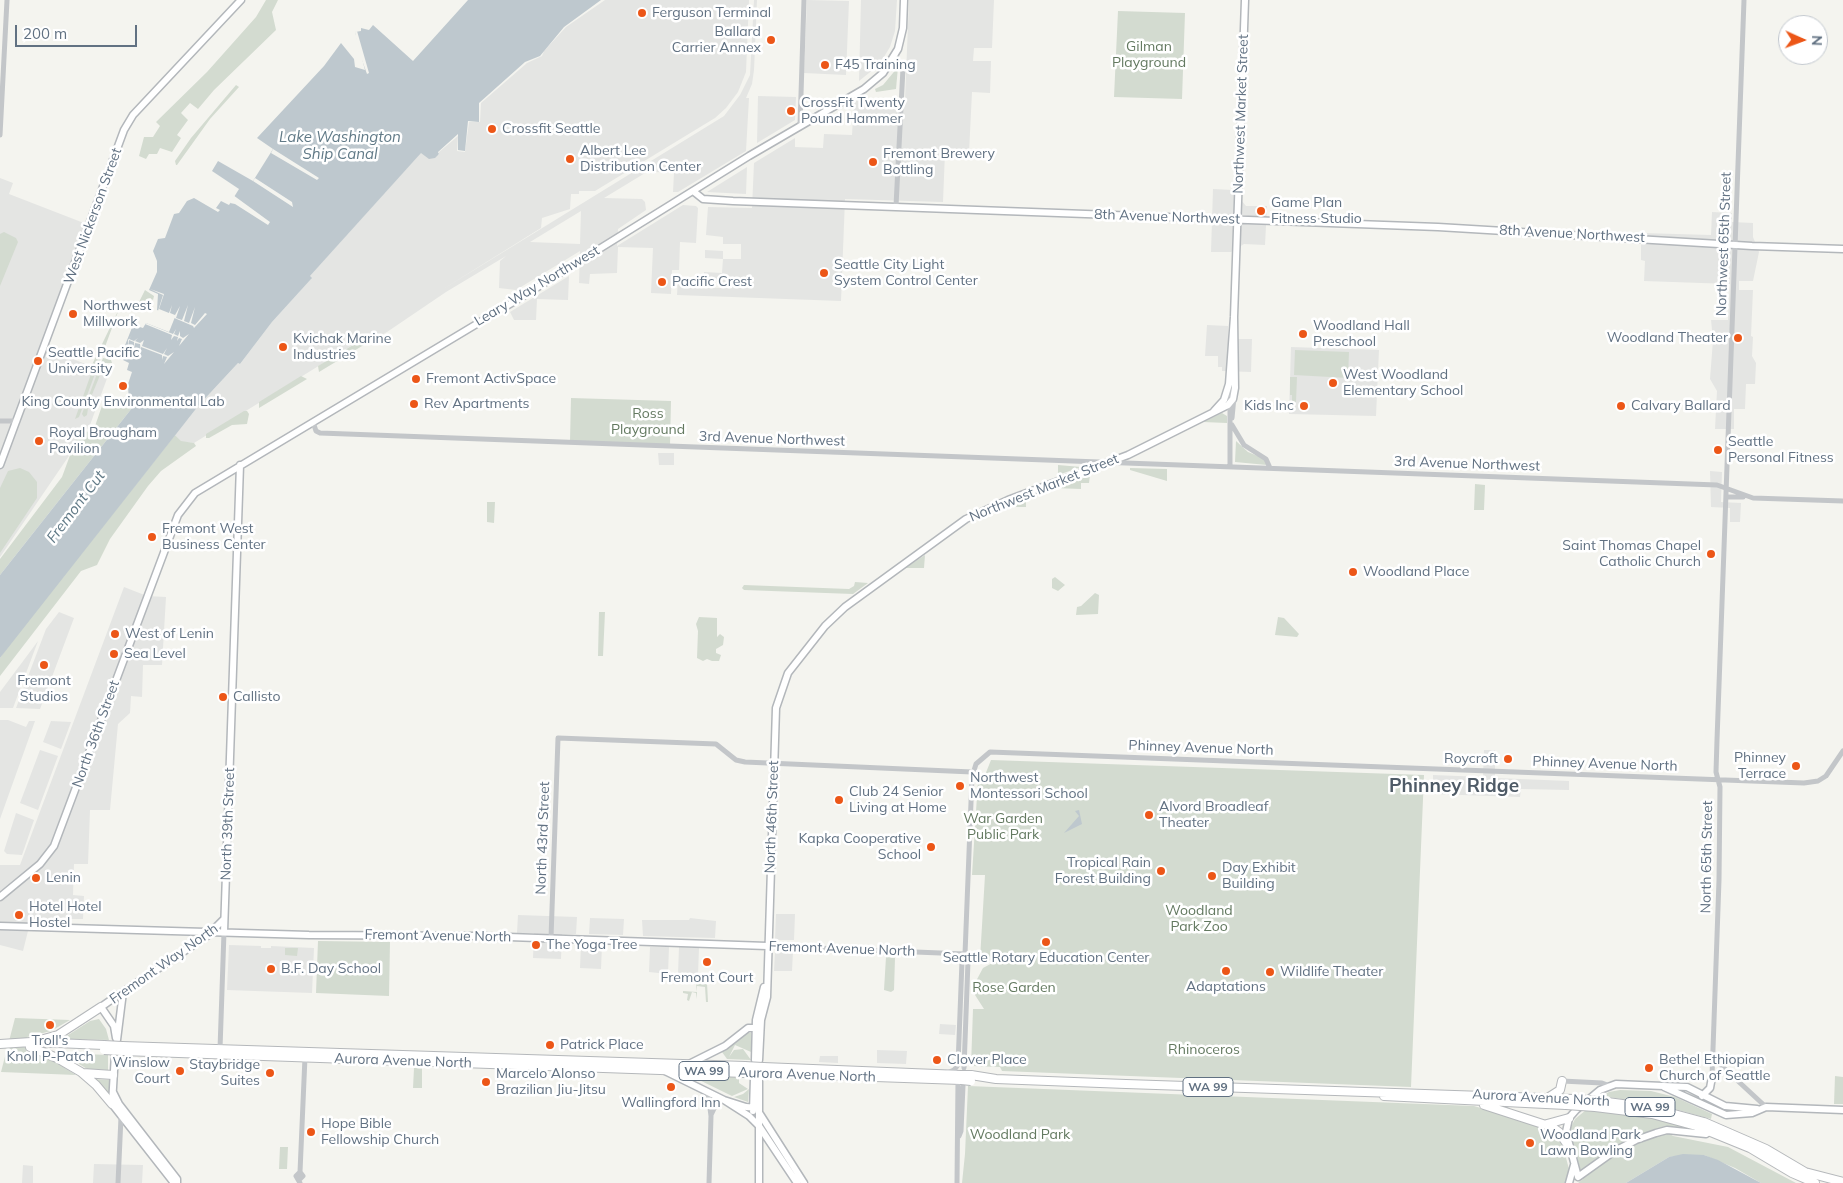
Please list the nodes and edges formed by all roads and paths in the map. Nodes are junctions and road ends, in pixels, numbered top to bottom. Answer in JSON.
{"nodes":[{"id":1,"x":7,"y":0,"type":"edge"},
{"id":2,"x":240,"y":0,"type":"edge"},
{"id":3,"x":804,"y":0,"type":"edge"},
{"id":4,"x":904,"y":0,"type":"edge"},
{"id":5,"x":1245,"y":0,"type":"edge"},
{"id":6,"x":1744,"y":0,"type":"edge"},
{"id":7,"x":895,"y":55,"type":"junction"},
{"id":8,"x":800,"y":126,"type":"junction"},
{"id":9,"x":0,"y":135,"type":"edge"},
{"id":10,"x":692,"y":191,"type":"junction"},
{"id":11,"x":896,"y":206,"type":"junction"},
{"id":12,"x":1237,"y":220,"type":"junction"},
{"id":13,"x":1735,"y":244,"type":"junction"},
{"id":14,"x":1843,"y":247,"type":"edge"},
{"id":15,"x":1234,"y":318,"type":"junction"},
{"id":16,"x":1230,"y":378,"type":"junction"},
{"id":17,"x":1235,"y":388,"type":"junction"},
{"id":18,"x":1230,"y":402,"type":"junction"},
{"id":19,"x":1213,"y":412,"type":"junction"},
{"id":20,"x":1232,"y":418,"type":"junction"},
{"id":21,"x":0,"y":420,"type":"edge"},
{"id":22,"x":17,"y":421,"type":"junction"},
{"id":23,"x":313,"y":422,"type":"junction"},
{"id":24,"x":1232,"y":425,"type":"junction"},
{"id":25,"x":1128,"y":455,"type":"junction"},
{"id":26,"x":1087,"y":461,"type":"junction"},
{"id":27,"x":1109,"y":463,"type":"junction"},
{"id":28,"x":1133,"y":463,"type":"junction"},
{"id":29,"x":0,"y":465,"type":"edge"},
{"id":30,"x":240,"y":465,"type":"junction"},
{"id":31,"x":1230,"y":466,"type":"junction"},
{"id":32,"x":1096,"y":468,"type":"junction"},
{"id":33,"x":1270,"y":468,"type":"junction"},
{"id":34,"x":1727,"y":488,"type":"junction"},
{"id":35,"x":1746,"y":496,"type":"junction"},
{"id":36,"x":1726,"y":498,"type":"junction"},
{"id":37,"x":1843,"y":501,"type":"edge"},
{"id":38,"x":178,"y":516,"type":"joint"},
{"id":39,"x":1721,"y":638,"type":"joint"},
{"id":40,"x":788,"y":673,"type":"joint"},
{"id":41,"x":1843,"y":751,"type":"edge"},
{"id":42,"x":773,"y":763,"type":"junction"},
{"id":43,"x":972,"y":772,"type":"junction"},
{"id":44,"x":1718,"y":780,"type":"junction"},
{"id":45,"x":0,"y":897,"type":"edge"},
{"id":46,"x":224,"y":918,"type":"junction"},
{"id":47,"x":0,"y":926,"type":"edge"},
{"id":48,"x":186,"y":931,"type":"junction"},
{"id":49,"x":212,"y":932,"type":"junction"},
{"id":50,"x":224,"y":932,"type":"junction"},
{"id":51,"x":551,"y":938,"type":"junction"},
{"id":52,"x":194,"y":945,"type":"junction"},
{"id":53,"x":768,"y":946,"type":"junction"},
{"id":54,"x":965,"y":954,"type":"junction"},
{"id":55,"x":121,"y":995,"type":"junction"},
{"id":56,"x":101,"y":1007,"type":"junction"},
{"id":57,"x":758,"y":1030,"type":"junction"},
{"id":58,"x":0,"y":1044,"type":"edge"},
{"id":59,"x":31,"y":1045,"type":"junction"},
{"id":60,"x":119,"y":1048,"type":"junction"},
{"id":61,"x":220,"y":1049,"type":"junction"},
{"id":62,"x":305,"y":1057,"type":"junction"},
{"id":63,"x":1712,"y":1057,"type":"junction"},
{"id":64,"x":689,"y":1064,"type":"junction"},
{"id":65,"x":745,"y":1069,"type":"junction"},
{"id":66,"x":763,"y":1069,"type":"junction"},
{"id":67,"x":663,"y":1070,"type":"junction"},
{"id":68,"x":81,"y":1072,"type":"junction"},
{"id":69,"x":944,"y":1074,"type":"junction"},
{"id":70,"x":114,"y":1075,"type":"junction"},
{"id":71,"x":1712,"y":1077,"type":"junction"},
{"id":72,"x":961,"y":1078,"type":"junction"},
{"id":73,"x":1562,"y":1081,"type":"joint"},
{"id":74,"x":1610,"y":1086,"type":"junction"},
{"id":75,"x":1660,"y":1086,"type":"junction"},
{"id":76,"x":1686,"y":1087,"type":"junction"},
{"id":77,"x":113,"y":1092,"type":"junction"},
{"id":78,"x":708,"y":1092,"type":"junction"},
{"id":79,"x":1678,"y":1092,"type":"junction"},
{"id":80,"x":1373,"y":1094,"type":"junction"},
{"id":81,"x":1704,"y":1095,"type":"junction"},
{"id":82,"x":1547,"y":1098,"type":"junction"},
{"id":83,"x":721,"y":1099,"type":"junction"},
{"id":84,"x":1470,"y":1101,"type":"junction"},
{"id":85,"x":112,"y":1104,"type":"junction"},
{"id":86,"x":1598,"y":1104,"type":"junction"},
{"id":87,"x":1728,"y":1107,"type":"junction"},
{"id":88,"x":1766,"y":1107,"type":"junction"},
{"id":89,"x":756,"y":1109,"type":"junction"},
{"id":90,"x":1757,"y":1109,"type":"junction"},
{"id":91,"x":1843,"y":1110,"type":"edge"},
{"id":92,"x":1730,"y":1115,"type":"junction"},
{"id":93,"x":121,"y":1116,"type":"junction"},
{"id":94,"x":711,"y":1116,"type":"junction"},
{"id":95,"x":1569,"y":1118,"type":"junction"},
{"id":96,"x":1545,"y":1124,"type":"junction"},
{"id":97,"x":759,"y":1126,"type":"junction"},
{"id":98,"x":1710,"y":1131,"type":"junction"},
{"id":99,"x":1569,"y":1147,"type":"junction"},
{"id":100,"x":1574,"y":1162,"type":"junction"},
{"id":101,"x":1578,"y":1177,"type":"junction"},
{"id":102,"x":300,"y":1181,"type":"edge"},
{"id":103,"x":1843,"y":1182,"type":"edge"},
{"id":104,"x":118,"y":1183,"type":"edge"},
{"id":105,"x":176,"y":1183,"type":"edge"},
{"id":106,"x":709,"y":1183,"type":"edge"},
{"id":107,"x":759,"y":1183,"type":"edge"},
{"id":108,"x":797,"y":1183,"type":"edge"},
{"id":109,"x":804,"y":1183,"type":"edge"},
{"id":110,"x":957,"y":1183,"type":"edge"},
{"id":111,"x":1570,"y":1183,"type":"edge"},
{"id":112,"x":1815,"y":1183,"type":"edge"}],
"edges":[{"from":1,"to":9,"type":"street"},
{"from":2,"to":22,"type":"main road","name":"West Nickerson Street"},
{"from":3,"to":8,"type":"street"},
{"from":4,"to":7,"type":"main road","name":"Leary Way Northwest"},
{"from":5,"to":12,"type":"main road","name":"Northwest Market Street"},
{"from":6,"to":13,"type":"street","name":"Northwest 65th Street"},
{"from":7,"to":8,"type":"main road","name":"Leary Way Northwest"},
{"from":7,"to":11,"type":"street"},
{"from":8,"to":10,"type":"main road","name":"Leary Way Northwest"},
{"from":10,"to":11,"type":"main road","name":"8th Avenue Northwest"},
{"from":10,"to":23,"type":"main road","name":"Leary Way Northwest"},
{"from":11,"to":12,"type":"main road","name":"8th Avenue Northwest"},
{"from":12,"to":13,"type":"main road","name":"8th Avenue Northwest"},
{"from":12,"to":15,"type":"main road","name":"Northwest Market Street"},
{"from":13,"to":14,"type":"main road","name":"8th Avenue Northwest"},
{"from":13,"to":34,"type":"street","name":"Northwest 65th Street"},
{"from":15,"to":16,"type":"main road","name":"Northwest Market Street"},
{"from":15,"to":17,"type":"main road","name":"Northwest Market Street"},
{"from":16,"to":18,"type":"street"},
{"from":16,"to":19,"type":"main road","name":"Northwest Market Street"},
{"from":17,"to":18,"type":"main road","name":"Northwest Market Street"},
{"from":17,"to":20,"type":"street"},
{"from":18,"to":19,"type":"main road","name":"Northwest Market Street"},
{"from":18,"to":20,"type":"street"},
{"from":19,"to":25,"type":"main road","name":"Northwest Market Street"},
{"from":20,"to":24,"type":"street"},
{"from":21,"to":22,"type":"street"},
{"from":22,"to":29,"type":"main road","name":"West Nickerson Street"},
{"from":23,"to":26,"type":"street","name":"3rd Avenue Northwest"},
{"from":23,"to":30,"type":"main road","name":"Leary Way Northwest"},
{"from":24,"to":31,"type":"street"},
{"from":24,"to":33,"type":"street"},
{"from":25,"to":27,"type":"main road","name":"Northwest Market Street"},
{"from":25,"to":28,"type":"street"},
{"from":26,"to":27,"type":"street","name":"3rd Avenue Northwest"},
{"from":26,"to":32,"type":"street"},
{"from":27,"to":28,"type":"street","name":"3rd Avenue Northwest"},
{"from":27,"to":32,"type":"main road","name":"Northwest Market Street"},
{"from":28,"to":31,"type":"street","name":"3rd Avenue Northwest"},
{"from":30,"to":38,"type":"main road","name":"Leary Way Northwest"},
{"from":30,"to":46,"type":"main road","name":"North 39th Street"},
{"from":31,"to":33,"type":"street","name":"3rd Avenue Northwest"},
{"from":32,"to":40,"type":"main road","name":"Northwest Market Street"},
{"from":33,"to":34,"type":"street","name":"3rd Avenue Northwest"},
{"from":34,"to":35,"type":"street","name":"3rd Avenue Northwest"},
{"from":34,"to":36,"type":"street","name":"Northwest 65th Street"},
{"from":35,"to":36,"type":"street"},
{"from":35,"to":37,"type":"street","name":"3rd Avenue Northwest"},
{"from":36,"to":39,"type":"street","name":"Northwest 65th Street"},
{"from":38,"to":45,"type":"main road","name":"North 36th Street"},
{"from":39,"to":44,"type":"street","name":"North 65th Street"},
{"from":40,"to":42,"type":"main road","name":"North 46th Street"},
{"from":41,"to":44,"type":"street","name":"Phinney Avenue North"},
{"from":42,"to":43,"type":"street"},
{"from":42,"to":51,"type":"street","name":"North 43rd Street"},
{"from":42,"to":53,"type":"main road","name":"North 46th Street"},
{"from":43,"to":44,"type":"street","name":"Phinney Avenue North"},
{"from":43,"to":54,"type":"street"},
{"from":44,"to":63,"type":"street","name":"North 65th Street"},
{"from":46,"to":49,"type":"main road","name":"Fremont Way North"},
{"from":46,"to":50,"type":"main road","name":"North 39th Street"},
{"from":47,"to":48,"type":"main road","name":"Fremont Avenue North"},
{"from":48,"to":49,"type":"main road","name":"Fremont Avenue North"},
{"from":48,"to":52,"type":"main road"},
{"from":49,"to":50,"type":"main road","name":"Fremont Avenue North"},
{"from":49,"to":52,"type":"main road","name":"Fremont Way North"},
{"from":50,"to":51,"type":"main road","name":"Fremont Avenue North"},
{"from":50,"to":61,"type":"street","name":"North 39th Street"},
{"from":51,"to":53,"type":"main road","name":"Fremont Avenue North"},
{"from":52,"to":55,"type":"main road","name":"Fremont Way North"},
{"from":53,"to":54,"type":"street","name":"Fremont Avenue North"},
{"from":53,"to":57,"type":"main road","name":"North 46th Street"},
{"from":54,"to":69,"type":"street"},
{"from":54,"to":72,"type":"street"},
{"from":55,"to":56,"type":"main road","name":"Fremont Way North"},
{"from":55,"to":60,"type":"main road"},
{"from":56,"to":59,"type":"highway"},
{"from":56,"to":60,"type":"main road"},
{"from":57,"to":64,"type":"main road"},
{"from":57,"to":66,"type":"main road","name":"North 46th Street"},
{"from":58,"to":59,"type":"highway","name":"Aurora Avenue North","number":"WA 99"},
{"from":59,"to":60,"type":"highway","name":"Aurora Avenue North","number":"WA 99","bridge":true},
{"from":59,"to":68,"type":"highway"},
{"from":60,"to":61,"type":"highway","name":"Aurora Avenue North","number":"WA 99"},
{"from":60,"to":62,"type":"highway","name":"Aurora Avenue North","number":"WA 99"},
{"from":60,"to":70,"type":"main road"},
{"from":61,"to":64,"type":"highway","name":"Aurora Avenue North","number":"WA 99"},
{"from":62,"to":67,"type":"highway","name":"Aurora Avenue North","number":"WA 99"},
{"from":62,"to":102,"type":"street"},
{"from":63,"to":71,"type":"street","name":"North 65th Street"},
{"from":63,"to":88,"type":"street"},
{"from":64,"to":65,"type":"highway","name":"Aurora Avenue North","number":"WA 99"},
{"from":65,"to":66,"type":"highway","name":"Aurora Avenue North","number":"WA 99","bridge":true},
{"from":65,"to":67,"type":"highway","name":"Aurora Avenue North","number":"WA 99"},
{"from":66,"to":69,"type":"highway","name":"Aurora Avenue North","number":"WA 99"},
{"from":66,"to":72,"type":"highway","name":"Aurora Avenue North","number":"WA 99"},
{"from":66,"to":89,"type":"main road","name":"North 46th Street"},
{"from":67,"to":78,"type":"main road"},
{"from":68,"to":70,"type":"highway"},
{"from":68,"to":85,"type":"highway"},
{"from":69,"to":72,"type":"highway","name":"Aurora Avenue North","number":"WA 99"},
{"from":70,"to":77,"type":"main road"},
{"from":71,"to":76,"type":"main road"},
{"from":71,"to":81,"type":"main road"},
{"from":72,"to":80,"type":"highway","name":"Aurora Avenue North","number":"WA 99","bridge":true},
{"from":72,"to":110,"type":"street"},
{"from":73,"to":74,"type":"street"},
{"from":73,"to":82,"type":"highway"},
{"from":74,"to":75,"type":"main road"},
{"from":74,"to":95,"type":"main road"},
{"from":75,"to":76,"type":"main road"},
{"from":75,"to":79,"type":"main road"},
{"from":76,"to":81,"type":"main road"},
{"from":77,"to":85,"type":"main road"},
{"from":77,"to":105,"type":"main road"},
{"from":78,"to":83,"type":"main road"},
{"from":78,"to":94,"type":"street"},
{"from":79,"to":81,"type":"main road"},
{"from":79,"to":92,"type":"main road"},
{"from":80,"to":82,"type":"highway","name":"Aurora Avenue North","number":"WA 99"},
{"from":80,"to":84,"type":"highway","name":"Aurora Avenue North","number":"WA 99"},
{"from":81,"to":87,"type":"main road"},
{"from":82,"to":86,"type":"highway","name":"Aurora Avenue North","number":"WA 99","bridge":true},
{"from":83,"to":89,"type":"main road"},
{"from":83,"to":94,"type":"street"},
{"from":83,"to":97,"type":"main road"},
{"from":84,"to":86,"type":"highway","name":"Aurora Avenue North","number":"WA 99","bridge":true},
{"from":84,"to":96,"type":"highway"},
{"from":85,"to":93,"type":"main road"},
{"from":86,"to":98,"type":"highway","name":"Aurora Avenue North","number":"WA 99"},
{"from":86,"to":103,"type":"highway","name":"Aurora Avenue North","number":"WA 99"},
{"from":87,"to":90,"type":"main road"},
{"from":87,"to":92,"type":"main road"},
{"from":88,"to":90,"type":"main road"},
{"from":88,"to":91,"type":"main road"},
{"from":89,"to":97,"type":"main road","name":"North 46th Street"},
{"from":89,"to":109,"type":"main road"},
{"from":90,"to":92,"type":"main road"},
{"from":93,"to":104,"type":"street"},
{"from":93,"to":105,"type":"main road"},
{"from":94,"to":106,"type":"street"},
{"from":95,"to":96,"type":"highway"},
{"from":95,"to":99,"type":"main road"},
{"from":96,"to":99,"type":"highway"},
{"from":97,"to":107,"type":"main road","name":"North 46th Street"},
{"from":97,"to":108,"type":"main road"},
{"from":98,"to":101,"type":"main road"},
{"from":98,"to":112,"type":"highway","name":"Aurora Avenue North","number":"WA 99"},
{"from":99,"to":100,"type":"main road"},
{"from":100,"to":101,"type":"main road"},
{"from":100,"to":111,"type":"main road"},
{"from":101,"to":111,"type":"street"}]}
